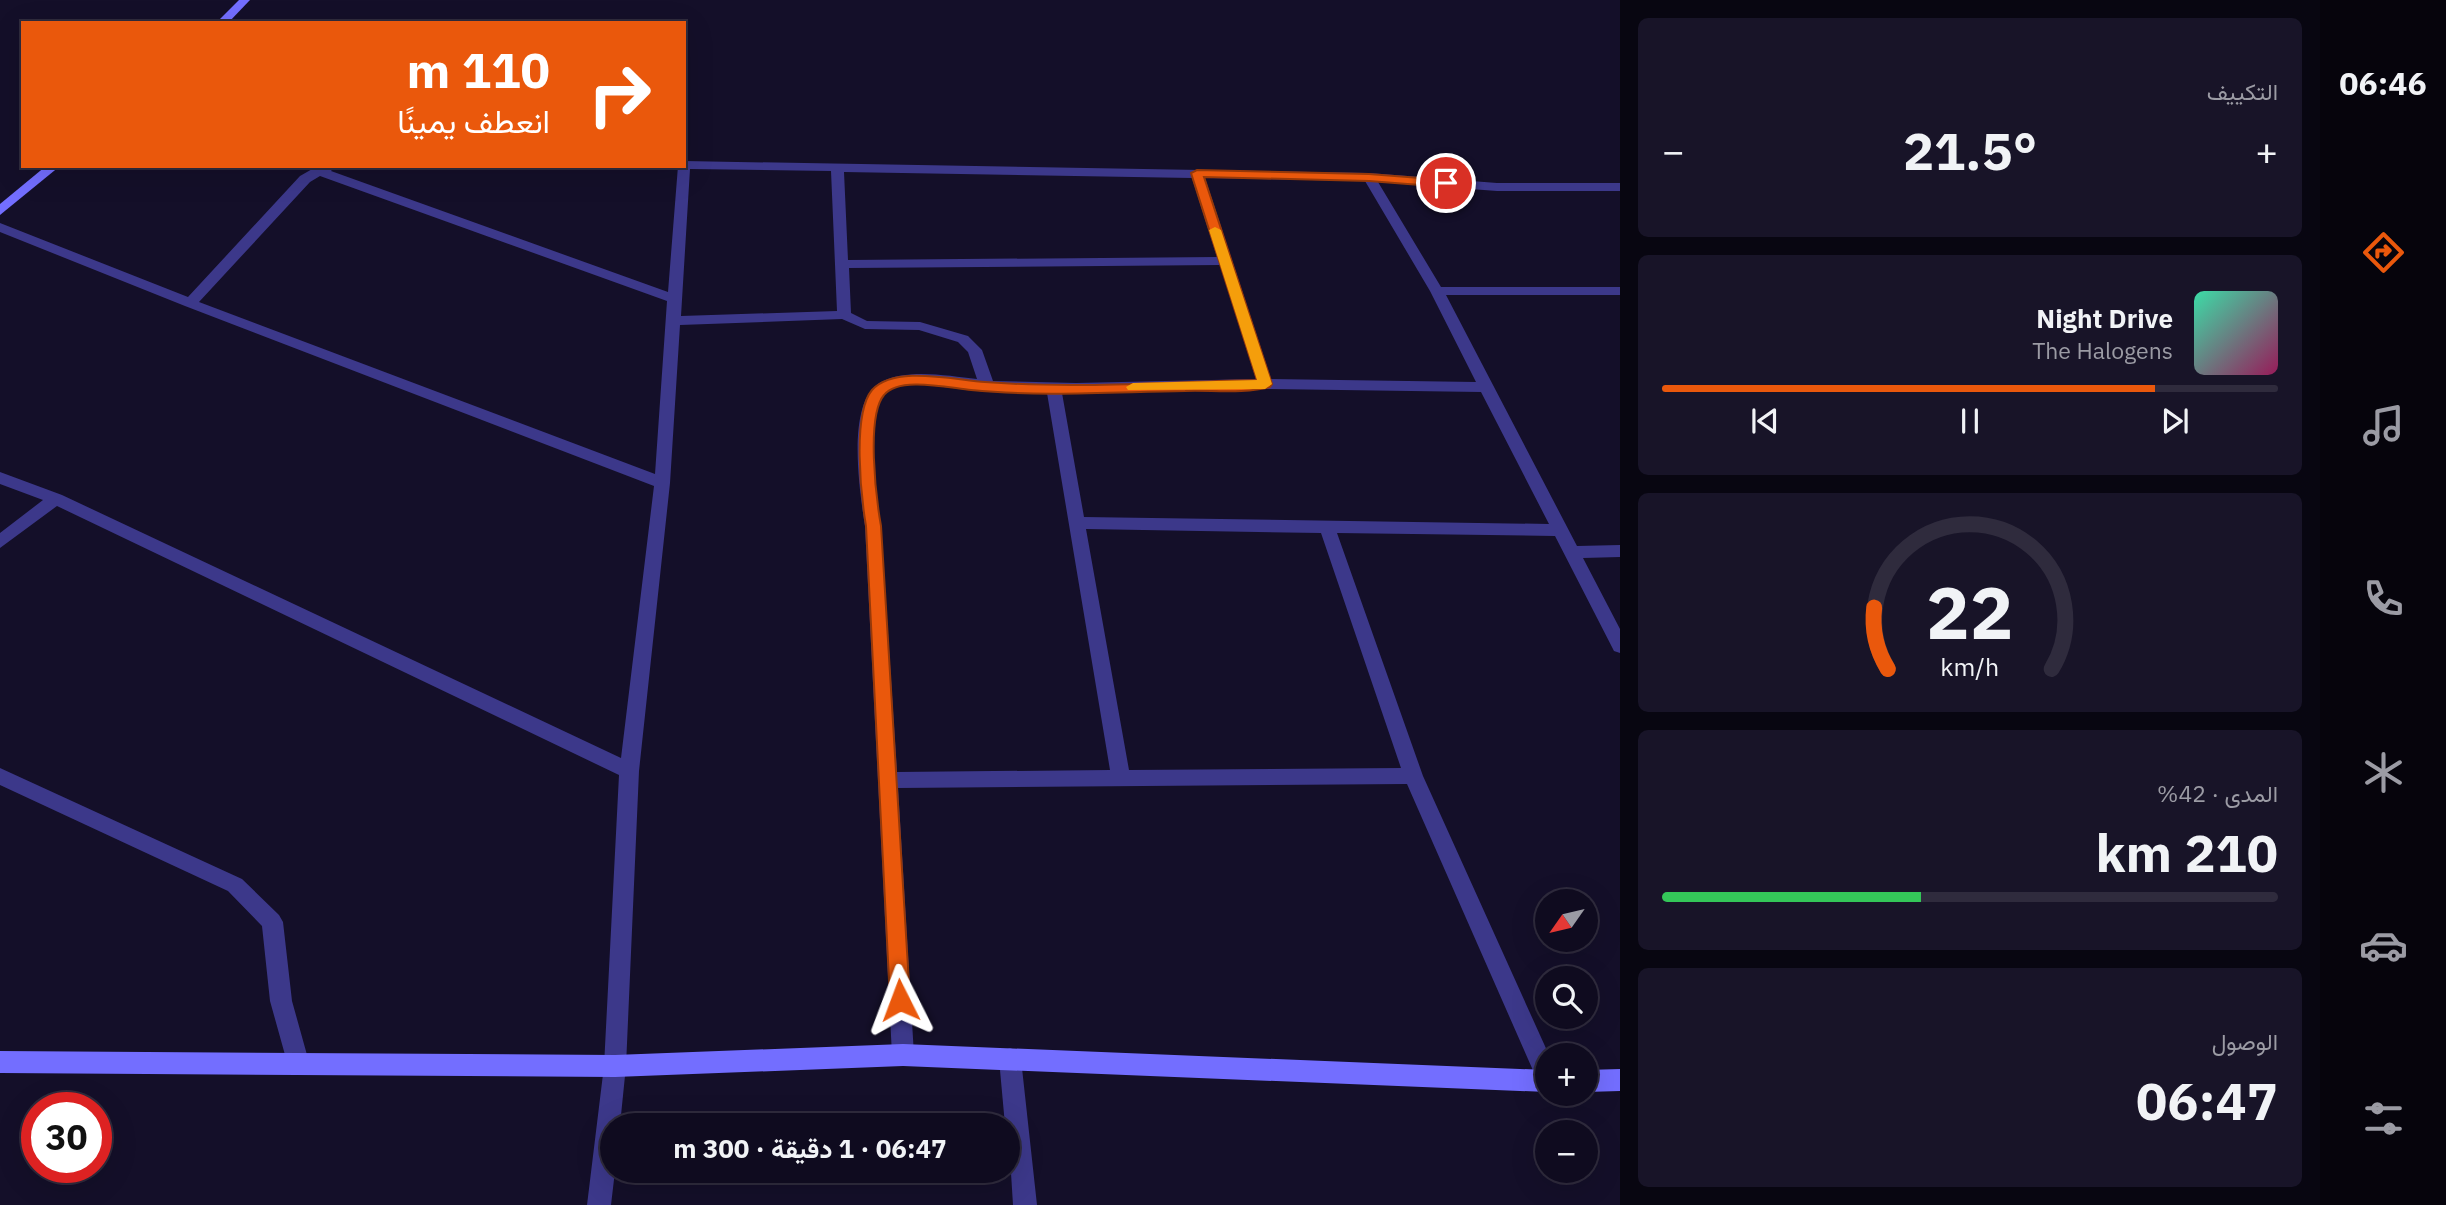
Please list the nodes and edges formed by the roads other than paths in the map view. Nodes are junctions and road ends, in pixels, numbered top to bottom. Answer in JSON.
{"nodes":[{"id":1,"x":245,"y":0,"type":"edge"},
{"id":2,"x":223,"y":21,"type":"edge"},
{"id":3,"x":686,"y":165,"type":"edge"},
{"id":4,"x":837,"y":167,"type":"junction"},
{"id":5,"x":52,"y":168,"type":"edge"},
{"id":6,"x":327,"y":168,"type":"edge"},
{"id":7,"x":684,"y":168,"type":"edge"},
{"id":8,"x":318,"y":171,"type":"junction"},
{"id":9,"x":1197,"y":173,"type":"junction"},
{"id":10,"x":1369,"y":177,"type":"junction"},
{"id":11,"x":1620,"y":187,"type":"edge"},
{"id":12,"x":0,"y":211,"type":"edge"},
{"id":13,"x":0,"y":227,"type":"edge"},
{"id":14,"x":1226,"y":261,"type":"junction"},
{"id":15,"x":841,"y":264,"type":"junction"},
{"id":16,"x":1437,"y":291,"type":"junction"},
{"id":17,"x":1620,"y":291,"type":"edge"},
{"id":18,"x":674,"y":299,"type":"junction"},
{"id":19,"x":190,"y":303,"type":"junction"},
{"id":20,"x":844,"y":315,"type":"junction"},
{"id":21,"x":673,"y":321,"type":"junction"},
{"id":22,"x":1265,"y":384,"type":"junction"},
{"id":23,"x":987,"y":387,"type":"junction"},
{"id":24,"x":1487,"y":387,"type":"junction"},
{"id":25,"x":1054,"y":389,"type":"junction"},
{"id":26,"x":0,"y":478,"type":"edge"},
{"id":27,"x":662,"y":482,"type":"junction"},
{"id":28,"x":56,"y":499,"type":"junction"},
{"id":29,"x":1076,"y":523,"type":"junction"},
{"id":30,"x":1327,"y":527,"type":"junction"},
{"id":31,"x":1561,"y":530,"type":"junction"},
{"id":32,"x":0,"y":542,"type":"edge"},
{"id":33,"x":1620,"y":551,"type":"edge"},
{"id":34,"x":1573,"y":552,"type":"junction"},
{"id":35,"x":1620,"y":646,"type":"edge"},
{"id":36,"x":628,"y":771,"type":"junction"},
{"id":37,"x":0,"y":776,"type":"edge"},
{"id":38,"x":1413,"y":776,"type":"junction"},
{"id":39,"x":888,"y":780,"type":"junction"},
{"id":40,"x":1121,"y":780,"type":"junction"},
{"id":41,"x":1535,"y":1052,"type":"edge"},
{"id":42,"x":903,"y":1055,"type":"junction"},
{"id":43,"x":1010,"y":1059,"type":"junction"},
{"id":44,"x":0,"y":1062,"type":"edge"},
{"id":45,"x":298,"y":1062,"type":"junction"},
{"id":46,"x":615,"y":1066,"type":"junction"},
{"id":47,"x":1535,"y":1079,"type":"edge"},
{"id":48,"x":1620,"y":1080,"type":"edge"},
{"id":49,"x":1598,"y":1081,"type":"edge"},
{"id":50,"x":599,"y":1205,"type":"edge"},
{"id":51,"x":1025,"y":1205,"type":"edge"}],
"edges":[{"from":1,"to":2,"type":"street"},
{"from":3,"to":4,"type":"street"},
{"from":4,"to":9,"type":"street"},
{"from":4,"to":15,"type":"street"},
{"from":5,"to":12,"type":"street"},
{"from":6,"to":8,"type":"street"},
{"from":7,"to":18,"type":"street"},
{"from":8,"to":18,"type":"street"},
{"from":8,"to":19,"type":"street"},
{"from":9,"to":10,"type":"street"},
{"from":9,"to":14,"type":"street"},
{"from":10,"to":11,"type":"street"},
{"from":10,"to":16,"type":"street"},
{"from":13,"to":19,"type":"street"},
{"from":14,"to":15,"type":"street"},
{"from":14,"to":22,"type":"street"},
{"from":15,"to":20,"type":"street"},
{"from":16,"to":17,"type":"street"},
{"from":16,"to":24,"type":"street"},
{"from":18,"to":21,"type":"street"},
{"from":19,"to":27,"type":"street"},
{"from":20,"to":21,"type":"street"},
{"from":20,"to":23,"type":"street"},
{"from":21,"to":27,"type":"street"},
{"from":22,"to":24,"type":"street"},
{"from":22,"to":25,"type":"street"},
{"from":23,"to":25,"type":"street"},
{"from":23,"to":39,"type":"street"},
{"from":24,"to":31,"type":"street"},
{"from":25,"to":29,"type":"street"},
{"from":26,"to":28,"type":"street"},
{"from":27,"to":36,"type":"street"},
{"from":28,"to":32,"type":"street"},
{"from":28,"to":36,"type":"street"},
{"from":29,"to":30,"type":"street"},
{"from":29,"to":40,"type":"street"},
{"from":30,"to":31,"type":"street"},
{"from":30,"to":38,"type":"street"},
{"from":31,"to":34,"type":"street"},
{"from":33,"to":34,"type":"street"},
{"from":34,"to":35,"type":"street"},
{"from":36,"to":46,"type":"street"},
{"from":37,"to":45,"type":"street"},
{"from":38,"to":40,"type":"street"},
{"from":38,"to":41,"type":"street"},
{"from":39,"to":40,"type":"street"},
{"from":39,"to":42,"type":"street"},
{"from":42,"to":43,"type":"street"},
{"from":42,"to":46,"type":"street"},
{"from":43,"to":47,"type":"street"},
{"from":43,"to":51,"type":"street"},
{"from":44,"to":45,"type":"street"},
{"from":45,"to":46,"type":"street"},
{"from":46,"to":50,"type":"street"},
{"from":48,"to":49,"type":"street"}]}
